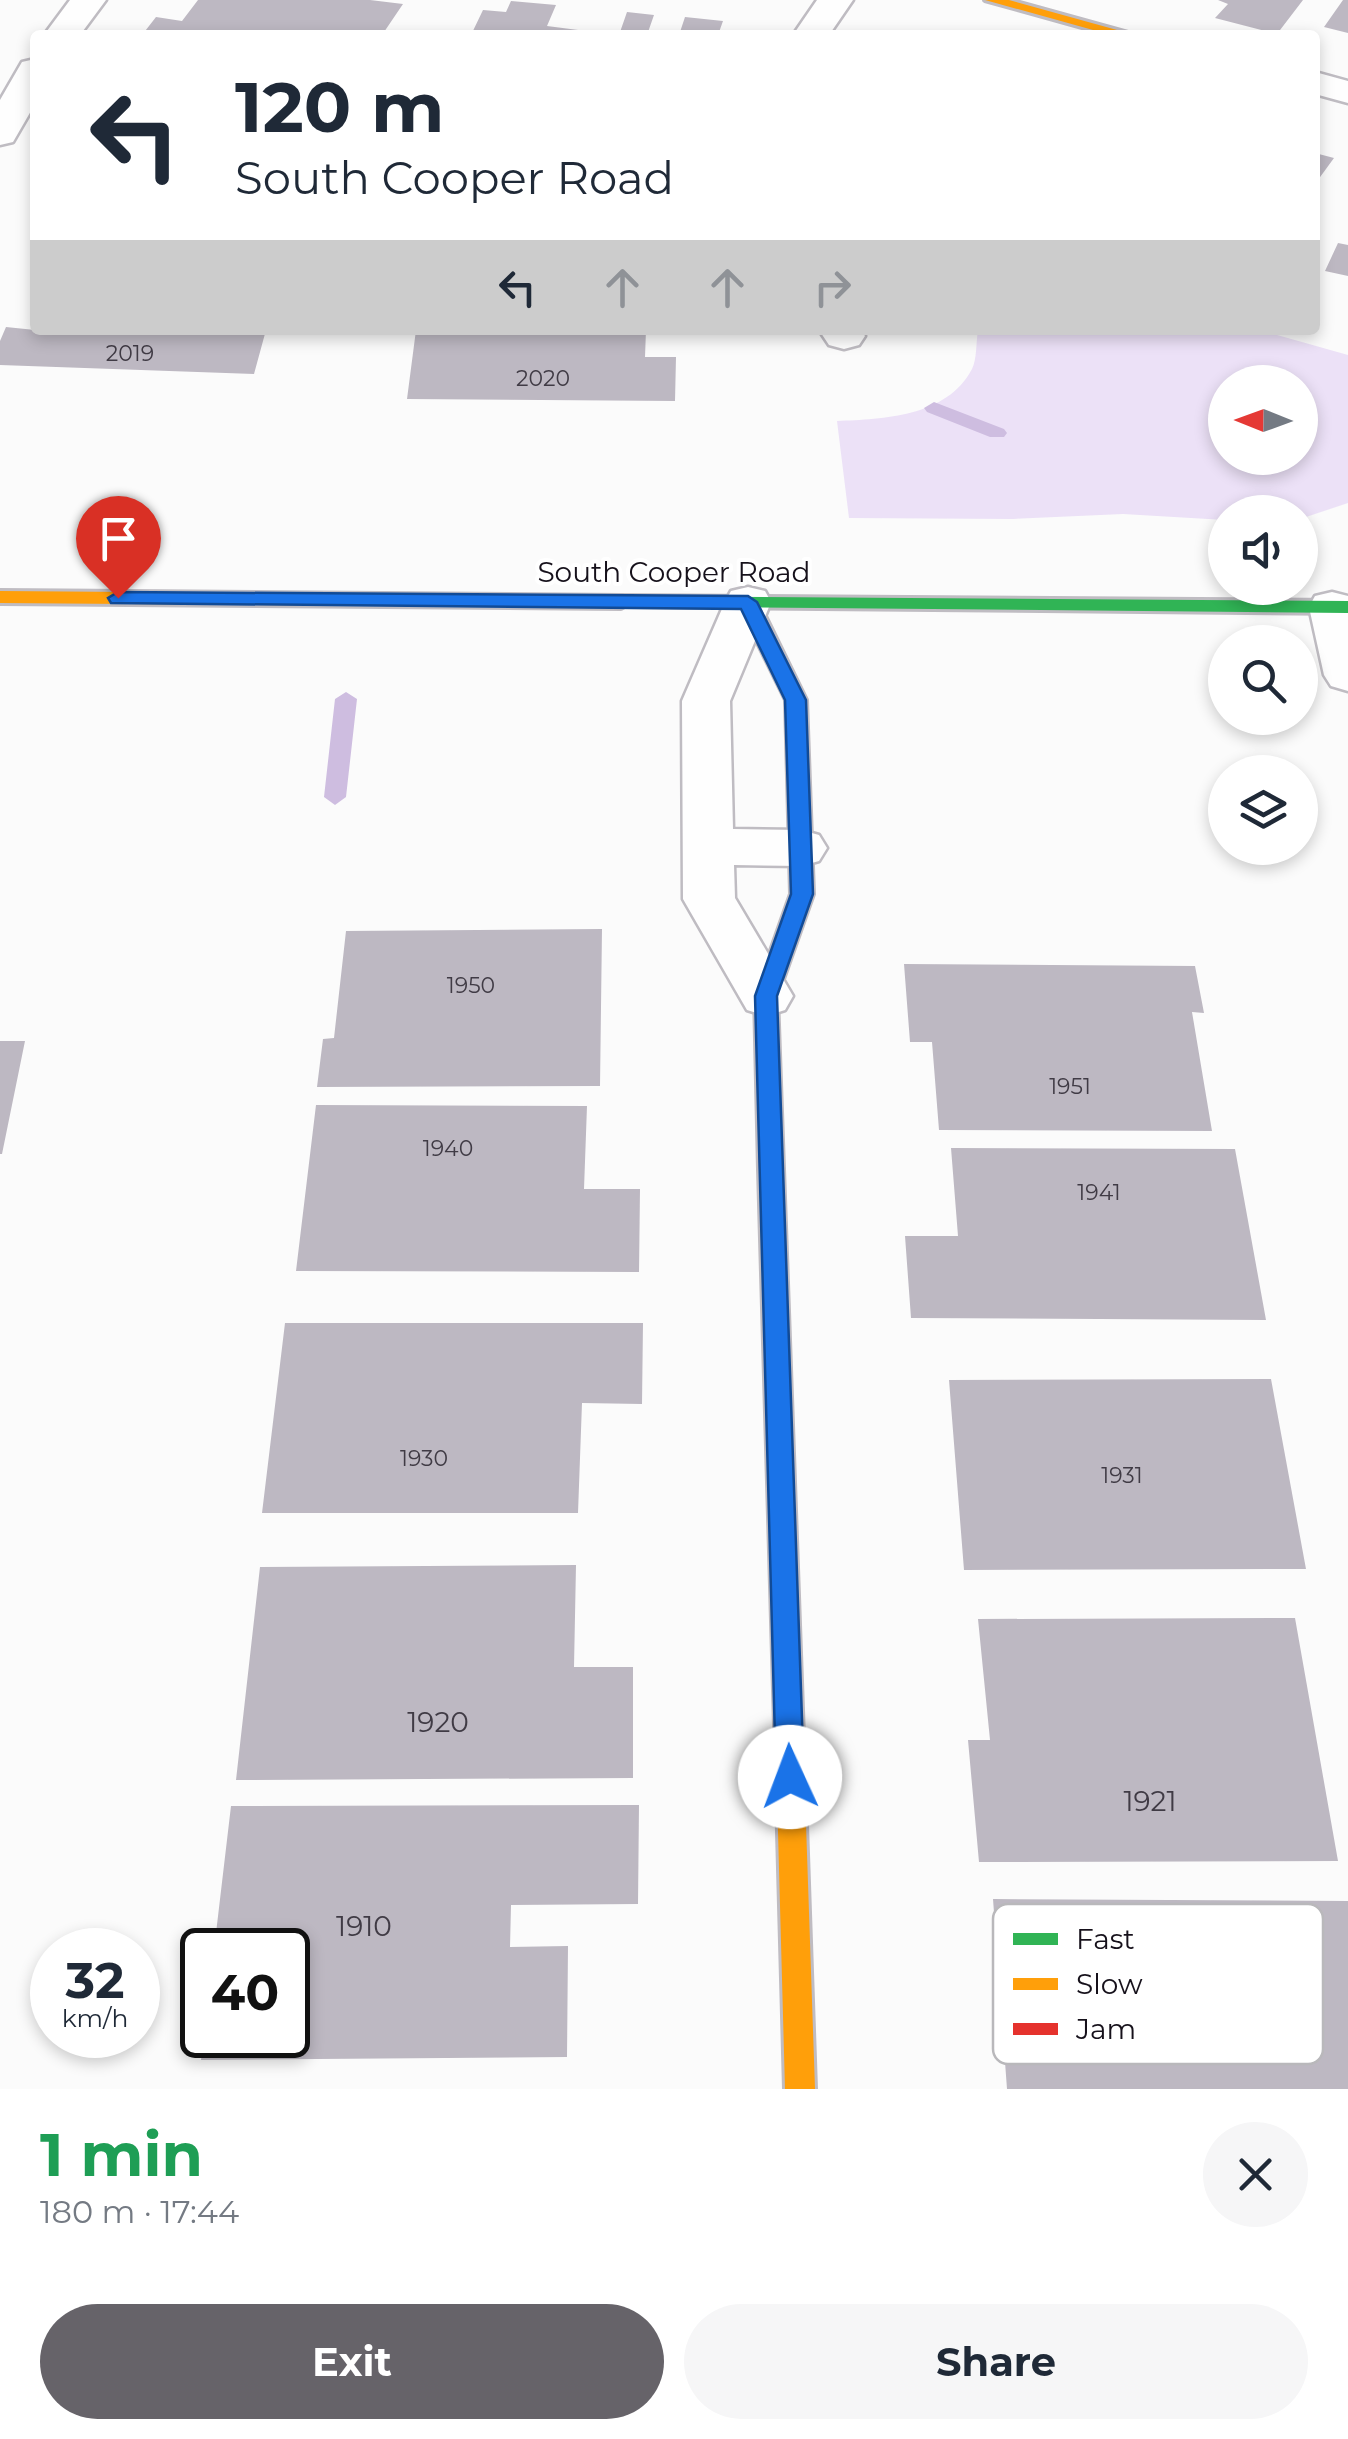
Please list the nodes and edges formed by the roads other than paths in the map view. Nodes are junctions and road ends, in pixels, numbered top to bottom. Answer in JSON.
{"nodes":[{"id":1,"x":88,"y":0,"type":"edge"},
{"id":2,"x":835,"y":0,"type":"edge"},
{"id":3,"x":992,"y":0,"type":"edge"},
{"id":4,"x":66,"y":30,"type":"edge"},
{"id":5,"x":814,"y":30,"type":"edge"},
{"id":6,"x":1109,"y":30,"type":"edge"},
{"id":7,"x":30,"y":79,"type":"edge"},
{"id":8,"x":1320,"y":84,"type":"edge"},
{"id":9,"x":1348,"y":92,"type":"edge"},
{"id":10,"x":0,"y":134,"type":"edge"},
{"id":11,"x":0,"y":597,"type":"edge"},
{"id":12,"x":748,"y":602,"type":"junction"},
{"id":13,"x":1340,"y":607,"type":"edge"},
{"id":14,"x":1348,"y":676,"type":"edge"},
{"id":15,"x":708,"y":846,"type":"junction"},
{"id":16,"x":801,"y":848,"type":"junction"},
{"id":17,"x":766,"y":996,"type":"junction"},
{"id":18,"x":800,"y":2089,"type":"edge"}],
"edges":[{"from":1,"to":4,"type":"street"},
{"from":2,"to":5,"type":"street"},
{"from":3,"to":6,"type":"street"},
{"from":7,"to":10,"type":"street"},
{"from":8,"to":9,"type":"street"},
{"from":11,"to":12,"type":"street","name":"South Cooper Road"},
{"from":12,"to":13,"type":"street","name":"South Cooper Road"},
{"from":12,"to":15,"type":"street"},
{"from":12,"to":16,"type":"street"},
{"from":13,"to":14,"type":"street"},
{"from":15,"to":16,"type":"street"},
{"from":15,"to":17,"type":"street"},
{"from":16,"to":17,"type":"street"},
{"from":17,"to":18,"type":"street"}]}
